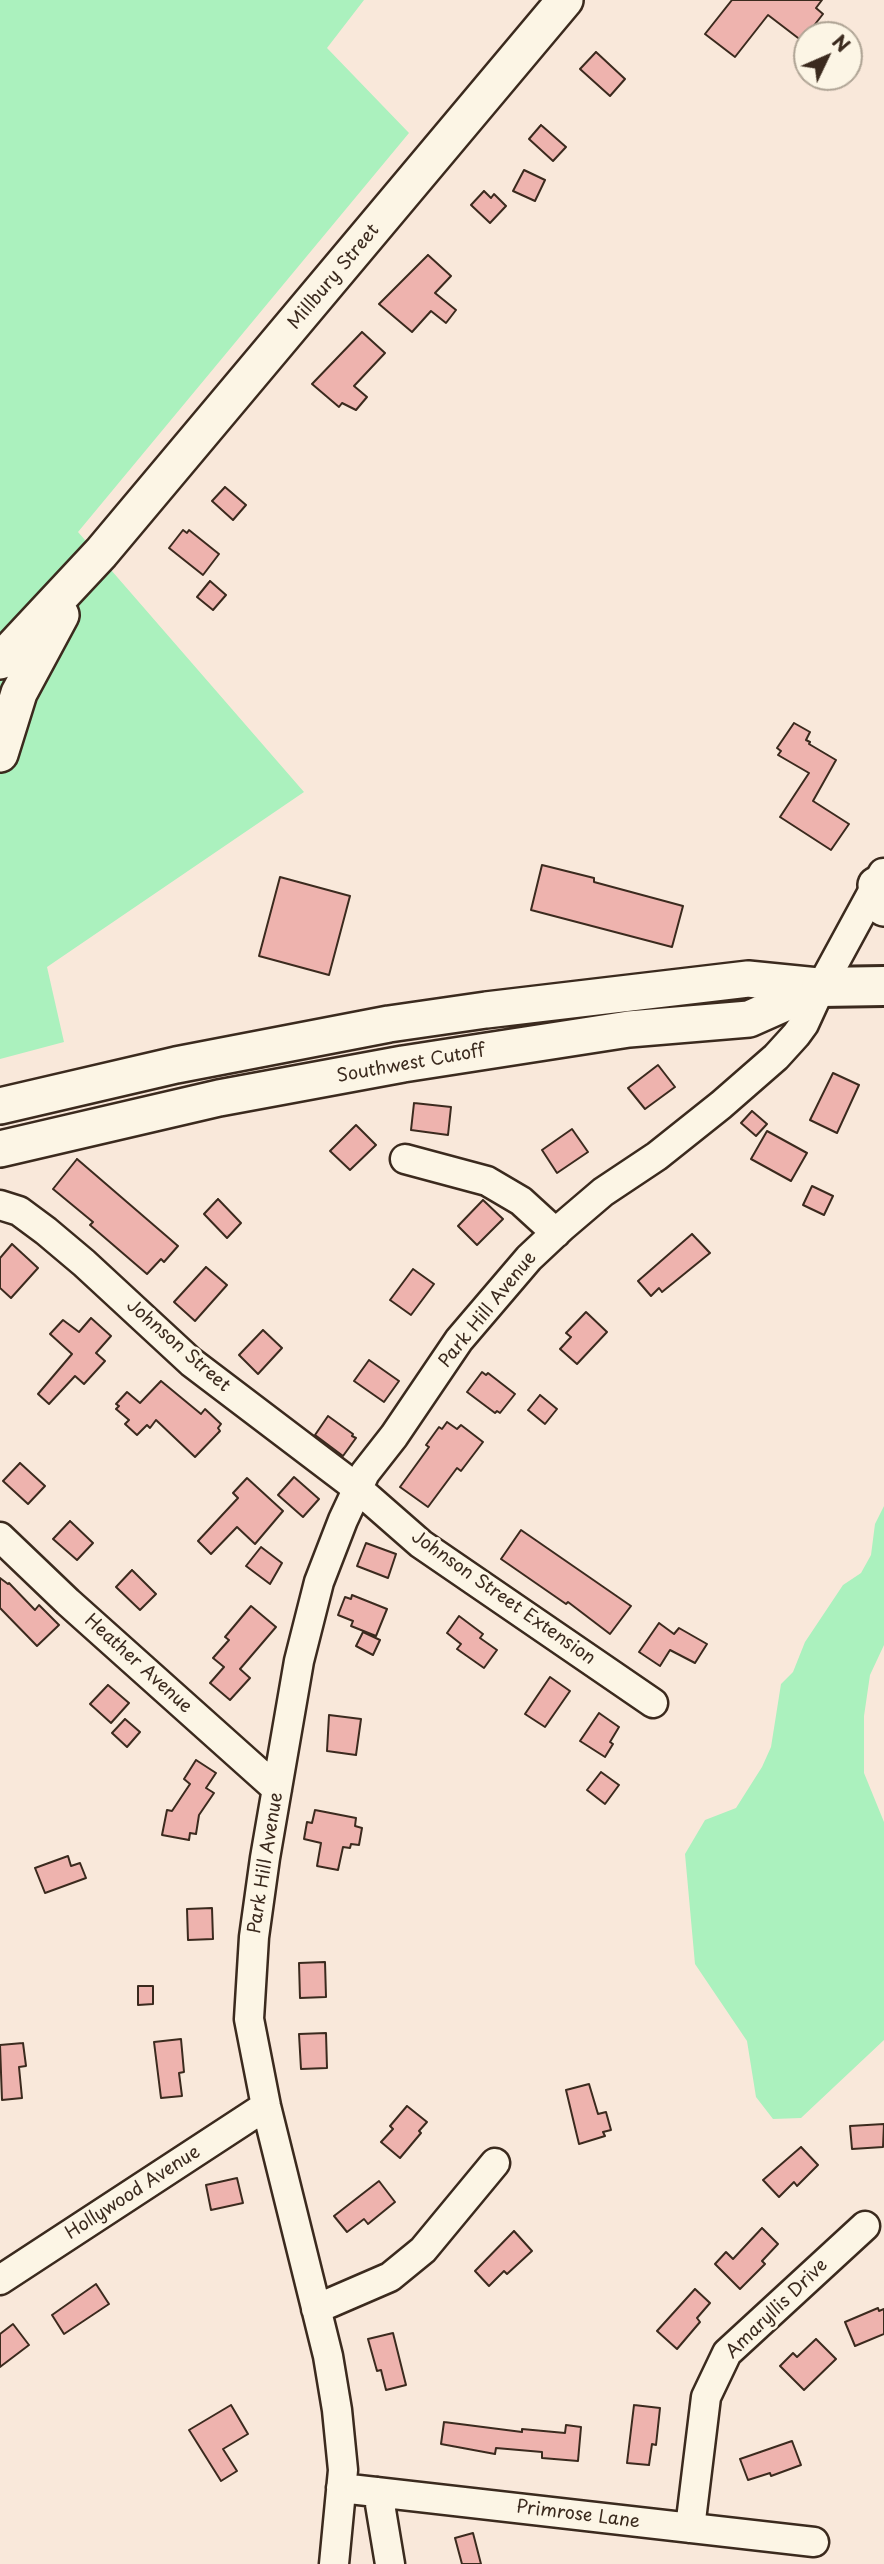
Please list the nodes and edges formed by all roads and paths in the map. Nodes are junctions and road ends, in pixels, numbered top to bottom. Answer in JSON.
{"nodes":[{"id":1,"x":565,"y":0,"type":"edge"},
{"id":2,"x":101,"y":553,"type":"junction"},
{"id":3,"x":0,"y":661,"type":"edge"},
{"id":4,"x":0,"y":754,"type":"edge"},
{"id":5,"x":881,"y":888,"type":"edge"},
{"id":6,"x":884,"y":986,"type":"edge"},
{"id":7,"x":821,"y":987,"type":"junction"},
{"id":8,"x":331,"y":1035,"type":"junction"},
{"id":9,"x":342,"y":1075,"type":"junction"},
{"id":10,"x":0,"y":1106,"type":"edge"},
{"id":11,"x":0,"y":1149,"type":"edge"},
{"id":12,"x":405,"y":1159,"type":"dead end"},
{"id":13,"x":0,"y":1205,"type":"edge"},
{"id":14,"x":556,"y":1233,"type":"junction"},
{"id":15,"x":357,"y":1488,"type":"junction"},
{"id":16,"x":0,"y":1537,"type":"edge"},
{"id":17,"x":653,"y":1703,"type":"dead end"},
{"id":18,"x":277,"y":1789,"type":"junction"},
{"id":19,"x":265,"y":2106,"type":"junction"},
{"id":20,"x":495,"y":2163,"type":"dead end"},
{"id":21,"x":865,"y":2225,"type":"dead end"},
{"id":22,"x":0,"y":2280,"type":"edge"},
{"id":23,"x":316,"y":2309,"type":"junction"},
{"id":24,"x":341,"y":2488,"type":"junction"},
{"id":25,"x":378,"y":2492,"type":"junction"},
{"id":26,"x":690,"y":2528,"type":"junction"},
{"id":27,"x":814,"y":2543,"type":"dead end"},
{"id":28,"x":334,"y":2564,"type":"edge"},
{"id":29,"x":390,"y":2564,"type":"edge"}],
"edges":[{"from":1,"to":2,"type":"main road","name":"Millbury Street"},
{"from":2,"to":3,"type":"main road","name":"Millbury Street"},
{"from":2,"to":4,"type":"main road","name":"Millbury Street"},
{"from":5,"to":7,"type":"street","name":"Park Hill Avenue"},
{"from":6,"to":7,"type":"highway","name":"Southwest Cutoff"},
{"from":7,"to":8,"type":"main road","name":"Southwest Cutoff"},
{"from":7,"to":9,"type":"main road","name":"Southwest Cutoff"},
{"from":7,"to":14,"type":"street","name":"Park Hill Avenue"},
{"from":8,"to":9,"type":"main road"},
{"from":8,"to":10,"type":"main road","name":"Southwest Cutoff"},
{"from":9,"to":11,"type":"main road","name":"Southwest Cutoff"},
{"from":12,"to":14,"type":"street"},
{"from":13,"to":15,"type":"street","name":"Johnson Street"},
{"from":14,"to":15,"type":"street","name":"Park Hill Avenue"},
{"from":15,"to":17,"type":"street","name":"Johnson Street Extension"},
{"from":15,"to":18,"type":"street","name":"Park Hill Avenue"},
{"from":16,"to":18,"type":"street","name":"Heather Avenue"},
{"from":18,"to":19,"type":"street","name":"Park Hill Avenue"},
{"from":19,"to":22,"type":"street","name":"Hollywood Avenue"},
{"from":19,"to":23,"type":"street","name":"Park Hill Avenue"},
{"from":20,"to":23,"type":"street"},
{"from":21,"to":26,"type":"street","name":"Amaryllis Drive"},
{"from":23,"to":24,"type":"street","name":"Park Hill Avenue"},
{"from":24,"to":25,"type":"street","name":"Primrose Lane"},
{"from":24,"to":28,"type":"street","name":"Park Hill Avenue"},
{"from":25,"to":26,"type":"street","name":"Primrose Lane"},
{"from":25,"to":29,"type":"street"},
{"from":26,"to":27,"type":"street","name":"Primrose Lane"}]}
